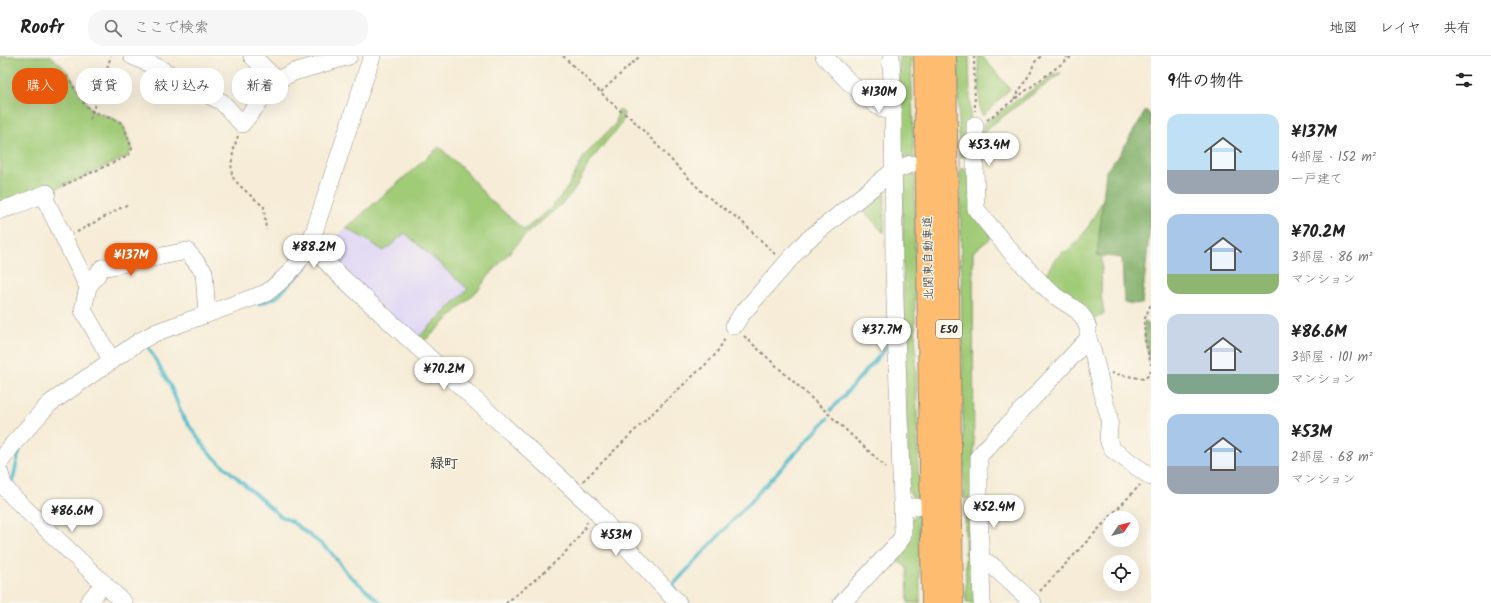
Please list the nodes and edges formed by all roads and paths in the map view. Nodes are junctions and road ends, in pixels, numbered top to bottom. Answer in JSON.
{"nodes":[{"id":1,"x":111,"y":56,"type":"edge"},
{"id":2,"x":132,"y":56,"type":"edge"},
{"id":3,"x":252,"y":56,"type":"edge"},
{"id":4,"x":349,"y":56,"type":"edge"},
{"id":5,"x":372,"y":56,"type":"edge"},
{"id":6,"x":563,"y":56,"type":"edge"},
{"id":7,"x":640,"y":56,"type":"edge"},
{"id":8,"x":824,"y":56,"type":"edge"},
{"id":9,"x":891,"y":56,"type":"edge"},
{"id":10,"x":925,"y":56,"type":"edge"},
{"id":11,"x":944,"y":56,"type":"edge"},
{"id":12,"x":974,"y":56,"type":"edge"},
{"id":13,"x":1040,"y":56,"type":"edge"},
{"id":14,"x":1065,"y":56,"type":"edge"},
{"id":15,"x":1071,"y":57,"type":"edge"},
{"id":16,"x":164,"y":62,"type":"edge"},
{"id":17,"x":264,"y":68,"type":"edge"},
{"id":18,"x":288,"y":75,"type":"edge"},
{"id":19,"x":68,"y":78,"type":"edge"},
{"id":20,"x":601,"y":92,"type":"junction"},
{"id":21,"x":1012,"y":101,"type":"junction"},
{"id":22,"x":258,"y":104,"type":"edge"},
{"id":23,"x":92,"y":111,"type":"junction"},
{"id":24,"x":893,"y":111,"type":"junction"},
{"id":25,"x":90,"y":119,"type":"dead end"},
{"id":26,"x":242,"y":124,"type":"junction"},
{"id":27,"x":975,"y":125,"type":"junction"},
{"id":28,"x":911,"y":164,"type":"dead end"},
{"id":29,"x":893,"y":171,"type":"junction"},
{"id":30,"x":45,"y":194,"type":"junction"},
{"id":31,"x":128,"y":204,"type":"dead end"},
{"id":32,"x":0,"y":210,"type":"edge"},
{"id":33,"x":266,"y":230,"type":"dead end"},
{"id":34,"x":64,"y":240,"type":"junction"},
{"id":35,"x":308,"y":247,"type":"junction"},
{"id":36,"x":786,"y":264,"type":"junction"},
{"id":37,"x":88,"y":287,"type":"junction"},
{"id":38,"x":1151,"y":306,"type":"edge"},
{"id":39,"x":207,"y":314,"type":"junction"},
{"id":40,"x":734,"y":326,"type":"junction"},
{"id":41,"x":1088,"y":338,"type":"junction"},
{"id":42,"x":112,"y":361,"type":"junction"},
{"id":43,"x":1151,"y":365,"type":"edge"},
{"id":44,"x":1098,"y":370,"type":"junction"},
{"id":45,"x":1151,"y":371,"type":"edge"},
{"id":46,"x":0,"y":462,"type":"edge"},
{"id":47,"x":901,"y":472,"type":"junction"},
{"id":48,"x":0,"y":473,"type":"edge"},
{"id":49,"x":1150,"y":477,"type":"edge"},
{"id":50,"x":573,"y":490,"type":"junction"},
{"id":51,"x":593,"y":508,"type":"junction"},
{"id":52,"x":981,"y":563,"type":"junction"},
{"id":53,"x":104,"y":583,"type":"junction"},
{"id":54,"x":1032,"y":602,"type":"edge"},
{"id":55,"x":88,"y":603,"type":"edge"},
{"id":56,"x":124,"y":603,"type":"edge"},
{"id":57,"x":506,"y":603,"type":"edge"},
{"id":58,"x":678,"y":603,"type":"edge"},
{"id":59,"x":842,"y":603,"type":"edge"},
{"id":60,"x":933,"y":603,"type":"edge"},
{"id":61,"x":952,"y":603,"type":"edge"},
{"id":62,"x":982,"y":603,"type":"edge"}],
"edges":[{"from":1,"to":23,"type":"path"},
{"from":2,"to":16,"type":"street"},
{"from":3,"to":17,"type":"street"},
{"from":4,"to":18,"type":"street"},
{"from":5,"to":35,"type":"street"},
{"from":6,"to":20,"type":"path"},
{"from":7,"to":20,"type":"path"},
{"from":8,"to":24,"type":"street"},
{"from":9,"to":24,"type":"street"},
{"from":10,"to":60,"type":"highway","name":"北関東自動車道","number":"E50"},
{"from":11,"to":61,"type":"highway","name":"北関東自動車道","number":"E50"},
{"from":12,"to":27,"type":"path"},
{"from":13,"to":21,"type":"path"},
{"from":14,"to":15,"type":"path"},
{"from":15,"to":21,"type":"path"},
{"from":16,"to":26,"type":"street"},
{"from":19,"to":23,"type":"path"},
{"from":20,"to":36,"type":"path"},
{"from":21,"to":27,"type":"path"},
{"from":22,"to":26,"type":"street"},
{"from":23,"to":25,"type":"path"},
{"from":23,"to":30,"type":"path"},
{"from":24,"to":29,"type":"street"},
{"from":26,"to":33,"type":"path"},
{"from":27,"to":41,"type":"street"},
{"from":28,"to":29,"type":"street"},
{"from":29,"to":36,"type":"street"},
{"from":29,"to":47,"type":"street"},
{"from":30,"to":32,"type":"street"},
{"from":30,"to":34,"type":"street"},
{"from":31,"to":34,"type":"path"},
{"from":34,"to":37,"type":"street"},
{"from":35,"to":39,"type":"street"},
{"from":35,"to":50,"type":"street"},
{"from":36,"to":40,"type":"street"},
{"from":37,"to":39,"type":"street"},
{"from":37,"to":42,"type":"street"},
{"from":38,"to":43,"type":"path"},
{"from":39,"to":42,"type":"street"},
{"from":40,"to":47,"type":"path"},
{"from":40,"to":50,"type":"path"},
{"from":41,"to":44,"type":"street"},
{"from":41,"to":52,"type":"street"},
{"from":42,"to":46,"type":"street"},
{"from":44,"to":45,"type":"path"},
{"from":44,"to":49,"type":"street"},
{"from":47,"to":59,"type":"street"},
{"from":48,"to":53,"type":"street"},
{"from":49,"to":54,"type":"path"},
{"from":50,"to":51,"type":"street"},
{"from":51,"to":57,"type":"path"},
{"from":51,"to":58,"type":"street"},
{"from":52,"to":54,"type":"street"},
{"from":52,"to":62,"type":"street"},
{"from":53,"to":55,"type":"street"},
{"from":53,"to":56,"type":"street"}]}
